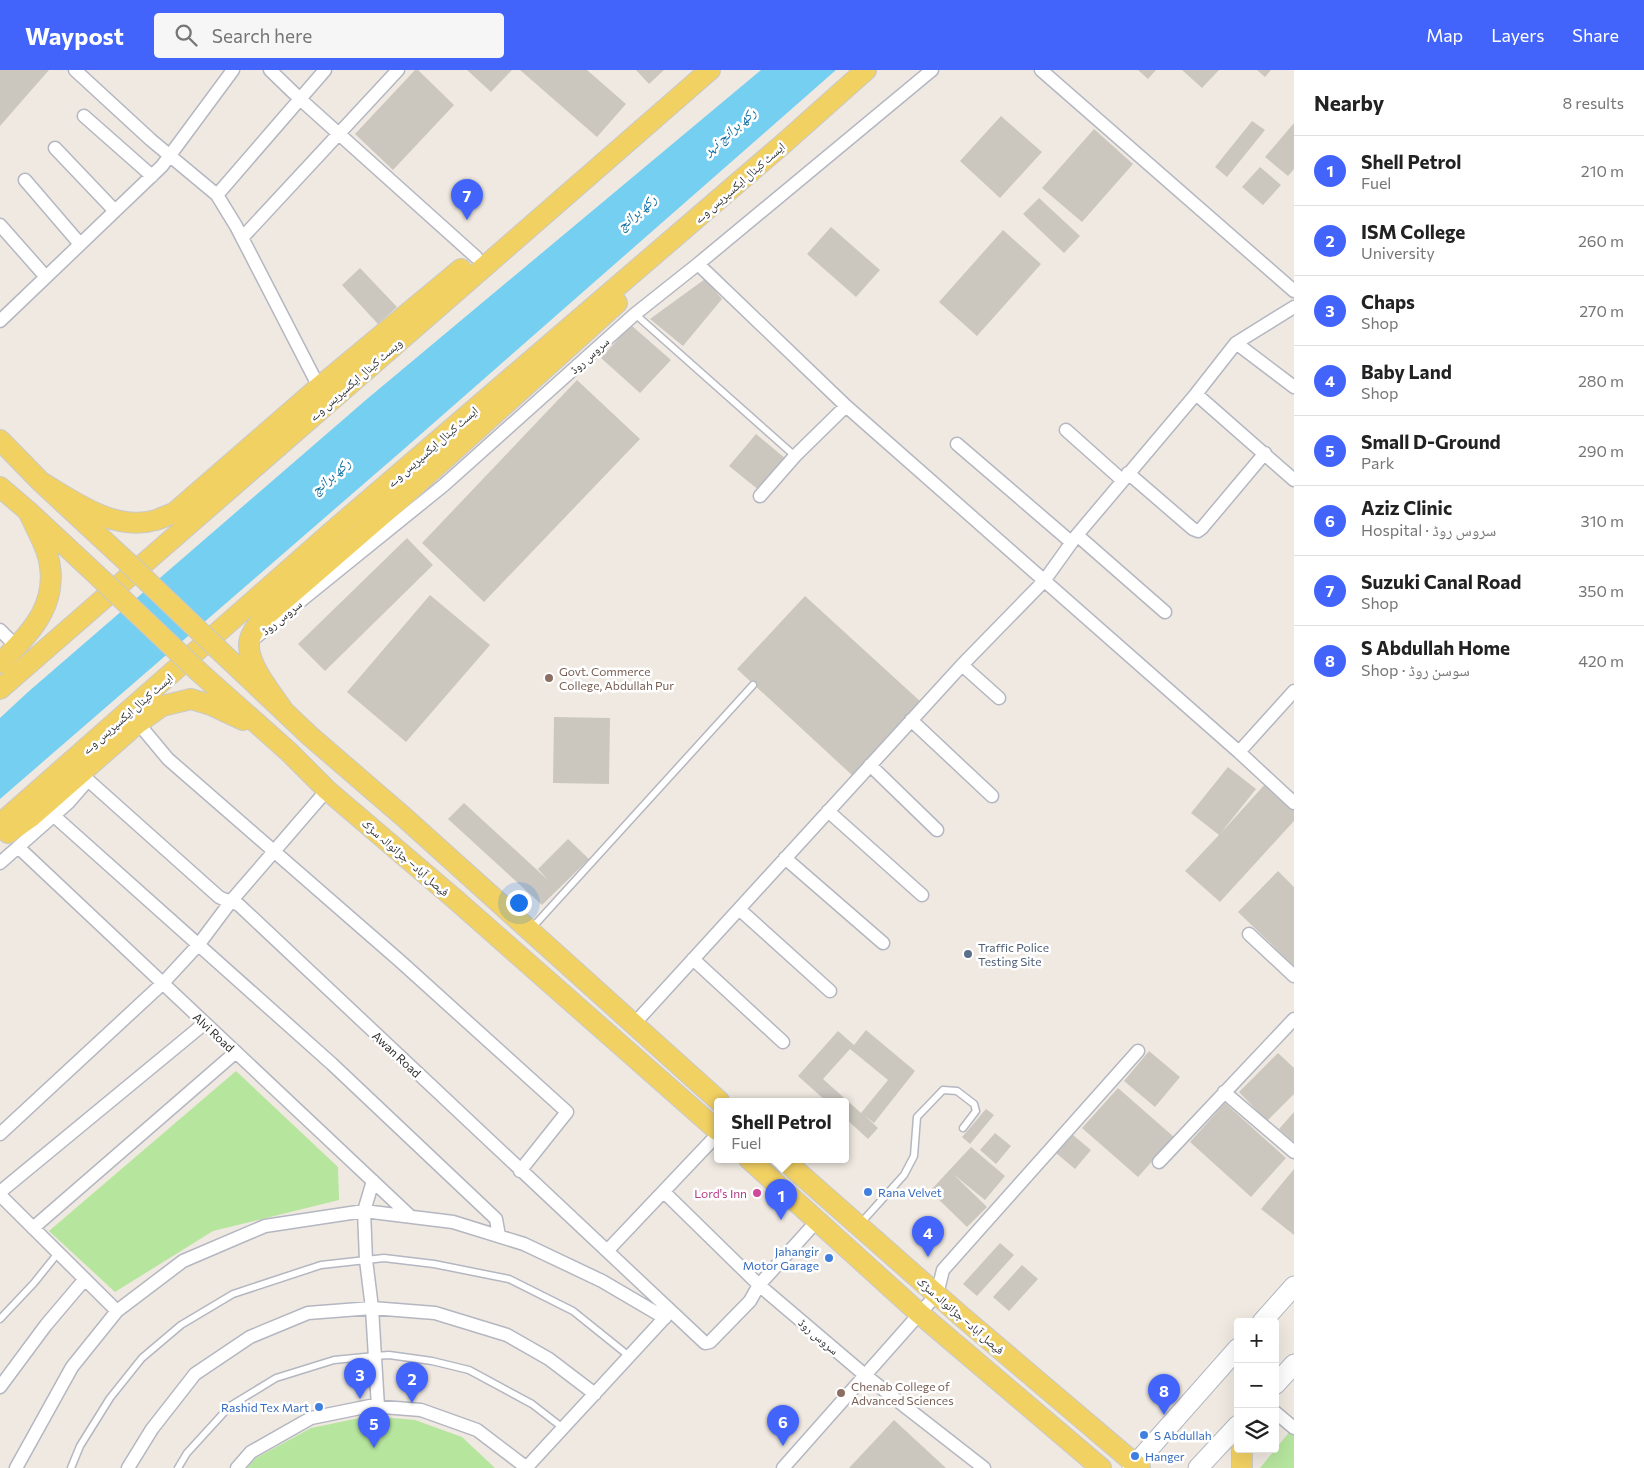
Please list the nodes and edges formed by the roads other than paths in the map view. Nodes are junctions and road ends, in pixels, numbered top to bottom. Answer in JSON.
{"nodes":[{"id":1,"x":75,"y":70,"type":"edge"},
{"id":2,"x":233,"y":70,"type":"edge"},
{"id":3,"x":270,"y":70,"type":"edge"},
{"id":4,"x":325,"y":70,"type":"edge"},
{"id":5,"x":398,"y":70,"type":"edge"},
{"id":6,"x":710,"y":70,"type":"edge"},
{"id":7,"x":866,"y":70,"type":"edge"},
{"id":8,"x":932,"y":70,"type":"edge"},
{"id":9,"x":1042,"y":70,"type":"edge"},
{"id":10,"x":300,"y":99,"type":"junction"},
{"id":11,"x":84,"y":116,"type":"dead end"},
{"id":12,"x":338,"y":134,"type":"junction"},
{"id":13,"x":783,"y":144,"type":"junction"},
{"id":14,"x":55,"y":148,"type":"dead end"},
{"id":15,"x":170,"y":156,"type":"junction"},
{"id":16,"x":601,"y":165,"type":"junction"},
{"id":17,"x":152,"y":176,"type":"junction"},
{"id":18,"x":25,"y":180,"type":"dead end"},
{"id":19,"x":217,"y":194,"type":"junction"},
{"id":20,"x":115,"y":211,"type":"junction"},
{"id":21,"x":0,"y":225,"type":"edge"},
{"id":22,"x":242,"y":238,"type":"junction"},
{"id":23,"x":80,"y":244,"type":"junction"},
{"id":24,"x":476,"y":257,"type":"junction"},
{"id":25,"x":698,"y":264,"type":"junction"},
{"id":26,"x":46,"y":276,"type":"junction"},
{"id":27,"x":1294,"y":291,"type":"edge"},
{"id":28,"x":1294,"y":307,"type":"edge"},
{"id":29,"x":635,"y":314,"type":"junction"},
{"id":30,"x":0,"y":321,"type":"edge"},
{"id":31,"x":1236,"y":343,"type":"junction"},
{"id":32,"x":319,"y":388,"type":"junction"},
{"id":33,"x":1294,"y":388,"type":"edge"},
{"id":34,"x":1196,"y":394,"type":"junction"},
{"id":35,"x":846,"y":406,"type":"junction"},
{"id":36,"x":1066,"y":430,"type":"dead end"},
{"id":37,"x":0,"y":440,"type":"edge"},
{"id":38,"x":957,"y":444,"type":"dead end"},
{"id":39,"x":1265,"y":453,"type":"junction"},
{"id":40,"x":795,"y":456,"type":"junction"},
{"id":41,"x":1125,"y":476,"type":"junction"},
{"id":42,"x":1294,"y":480,"type":"edge"},
{"id":43,"x":41,"y":482,"type":"junction"},
{"id":44,"x":0,"y":488,"type":"edge"},
{"id":45,"x":760,"y":496,"type":"dead end"},
{"id":46,"x":28,"y":511,"type":"junction"},
{"id":47,"x":1074,"y":539,"type":"junction"},
{"id":48,"x":1044,"y":581,"type":"junction"},
{"id":49,"x":1166,"y":612,"type":"dead end"},
{"id":50,"x":0,"y":630,"type":"edge"},
{"id":51,"x":249,"y":643,"type":"junction"},
{"id":52,"x":17,"y":647,"type":"junction"},
{"id":53,"x":0,"y":659,"type":"edge"},
{"id":54,"x":0,"y":663,"type":"edge"},
{"id":55,"x":962,"y":664,"type":"junction"},
{"id":56,"x":753,"y":686,"type":"dead end"},
{"id":57,"x":0,"y":689,"type":"edge"},
{"id":58,"x":1294,"y":691,"type":"edge"},
{"id":59,"x":1000,"y":698,"type":"dead end"},
{"id":60,"x":283,"y":710,"type":"junction"},
{"id":61,"x":911,"y":720,"type":"junction"},
{"id":62,"x":138,"y":723,"type":"junction"},
{"id":63,"x":262,"y":728,"type":"junction"},
{"id":64,"x":1240,"y":752,"type":"junction"},
{"id":65,"x":870,"y":765,"type":"junction"},
{"id":66,"x":84,"y":777,"type":"junction"},
{"id":67,"x":327,"y":790,"type":"junction"},
{"id":68,"x":992,"y":796,"type":"dead end"},
{"id":69,"x":1294,"y":803,"type":"edge"},
{"id":70,"x":828,"y":812,"type":"junction"},
{"id":71,"x":54,"y":815,"type":"junction"},
{"id":72,"x":937,"y":830,"type":"dead end"},
{"id":73,"x":12,"y":835,"type":"edge"},
{"id":74,"x":275,"y":852,"type":"junction"},
{"id":75,"x":785,"y":858,"type":"junction"},
{"id":76,"x":0,"y":863,"type":"edge"},
{"id":77,"x":922,"y":895,"type":"dead end"},
{"id":78,"x":232,"y":900,"type":"junction"},
{"id":79,"x":738,"y":910,"type":"junction"},
{"id":80,"x":530,"y":930,"type":"junction"},
{"id":81,"x":1248,"y":934,"type":"dead end"},
{"id":82,"x":883,"y":943,"type":"dead end"},
{"id":83,"x":199,"y":944,"type":"junction"},
{"id":84,"x":693,"y":959,"type":"junction"},
{"id":85,"x":1294,"y":976,"type":"edge"},
{"id":86,"x":163,"y":984,"type":"junction"},
{"id":87,"x":830,"y":992,"type":"dead end"},
{"id":88,"x":1294,"y":1019,"type":"edge"},
{"id":89,"x":205,"y":1023,"type":"junction"},
{"id":90,"x":634,"y":1024,"type":"junction"},
{"id":91,"x":783,"y":1042,"type":"dead end"},
{"id":92,"x":1138,"y":1051,"type":"dead end"},
{"id":93,"x":236,"y":1052,"type":"junction"},
{"id":94,"x":1224,"y":1092,"type":"junction"},
{"id":95,"x":716,"y":1098,"type":"edge"},
{"id":96,"x":714,"y":1127,"type":"edge"},
{"id":97,"x":963,"y":1128,"type":"dead end"},
{"id":98,"x":0,"y":1134,"type":"edge"},
{"id":99,"x":714,"y":1138,"type":"edge"},
{"id":100,"x":1294,"y":1152,"type":"edge"},
{"id":101,"x":1159,"y":1162,"type":"dead end"},
{"id":102,"x":753,"y":1163,"type":"edge"},
{"id":103,"x":788,"y":1163,"type":"edge"},
{"id":104,"x":520,"y":1171,"type":"junction"},
{"id":105,"x":373,"y":1181,"type":"junction"},
{"id":106,"x":664,"y":1192,"type":"junction"},
{"id":107,"x":0,"y":1193,"type":"edge"},
{"id":108,"x":364,"y":1211,"type":"junction"},
{"id":109,"x":410,"y":1216,"type":"junction"},
{"id":110,"x":816,"y":1222,"type":"junction"},
{"id":111,"x":859,"y":1225,"type":"junction"},
{"id":112,"x":33,"y":1228,"type":"junction"},
{"id":113,"x":499,"y":1236,"type":"junction"},
{"id":114,"x":607,"y":1251,"type":"junction"},
{"id":115,"x":58,"y":1253,"type":"junction"},
{"id":116,"x":366,"y":1260,"type":"junction"},
{"id":117,"x":85,"y":1279,"type":"junction"},
{"id":118,"x":760,"y":1285,"type":"junction"},
{"id":119,"x":1294,"y":1286,"type":"edge"},
{"id":120,"x":936,"y":1294,"type":"junction"},
{"id":121,"x":372,"y":1308,"type":"junction"},
{"id":122,"x":118,"y":1312,"type":"junction"},
{"id":123,"x":668,"y":1314,"type":"junction"},
{"id":124,"x":920,"y":1314,"type":"junction"},
{"id":125,"x":1266,"y":1318,"type":"edge"},
{"id":126,"x":0,"y":1319,"type":"edge"},
{"id":127,"x":1234,"y":1353,"type":"edge"},
{"id":128,"x":375,"y":1356,"type":"junction"},
{"id":129,"x":629,"y":1356,"type":"junction"},
{"id":130,"x":1294,"y":1364,"type":"edge"},
{"id":131,"x":866,"y":1376,"type":"junction"},
{"id":132,"x":1279,"y":1381,"type":"edge"},
{"id":133,"x":0,"y":1387,"type":"edge"},
{"id":134,"x":595,"y":1394,"type":"junction"},
{"id":135,"x":378,"y":1407,"type":"junction"},
{"id":136,"x":1279,"y":1415,"type":"edge"},
{"id":137,"x":562,"y":1428,"type":"junction"},
{"id":138,"x":1294,"y":1428,"type":"edge"},
{"id":139,"x":1234,"y":1429,"type":"edge"},
{"id":140,"x":1242,"y":1453,"type":"edge"},
{"id":141,"x":1136,"y":1467,"type":"edge"},
{"id":142,"x":16,"y":1468,"type":"edge"},
{"id":143,"x":71,"y":1468,"type":"edge"},
{"id":144,"x":128,"y":1468,"type":"edge"},
{"id":145,"x":178,"y":1468,"type":"edge"},
{"id":146,"x":237,"y":1468,"type":"edge"},
{"id":147,"x":526,"y":1468,"type":"edge"},
{"id":148,"x":783,"y":1468,"type":"edge"},
{"id":149,"x":984,"y":1468,"type":"edge"},
{"id":150,"x":1101,"y":1468,"type":"edge"},
{"id":151,"x":1198,"y":1468,"type":"edge"},
{"id":152,"x":1242,"y":1468,"type":"edge"}],
"edges":[{"from":1,"to":15,"type":"street"},
{"from":2,"to":15,"type":"street"},
{"from":3,"to":10,"type":"street"},
{"from":4,"to":10,"type":"street"},
{"from":5,"to":12,"type":"street"},
{"from":6,"to":16,"type":"main road","name":"ویسٹ کینال ایکسپریس وے"},
{"from":7,"to":13,"type":"main road","name":"ایسٹ کینال ایکسپریس وے"},
{"from":8,"to":25,"type":"street","name":"سروس روڈ"},
{"from":9,"to":27,"type":"street"},
{"from":10,"to":12,"type":"street"},
{"from":10,"to":19,"type":"street"},
{"from":11,"to":17,"type":"street"},
{"from":12,"to":22,"type":"street"},
{"from":12,"to":24,"type":"street"},
{"from":13,"to":51,"type":"main road"},
{"from":13,"to":73,"type":"main road","name":"ایسٹ کینال ایکسپریس وے"},
{"from":14,"to":20,"type":"street"},
{"from":15,"to":17,"type":"street"},
{"from":15,"to":19,"type":"street"},
{"from":16,"to":24,"type":"main road"},
{"from":16,"to":57,"type":"main road","name":"ویسٹ کینال ایکسپریس وے"},
{"from":17,"to":20,"type":"street"},
{"from":18,"to":23,"type":"street"},
{"from":19,"to":22,"type":"street"},
{"from":20,"to":23,"type":"street"},
{"from":21,"to":26,"type":"street"},
{"from":22,"to":32,"type":"street"},
{"from":23,"to":26,"type":"street"},
{"from":24,"to":32,"type":"main road"},
{"from":25,"to":29,"type":"street","name":"سروس روڈ"},
{"from":25,"to":35,"type":"street"},
{"from":26,"to":30,"type":"street"},
{"from":28,"to":31,"type":"street"},
{"from":29,"to":40,"type":"lane"},
{"from":29,"to":51,"type":"street","name":"سروس روڈ"},
{"from":31,"to":33,"type":"street"},
{"from":31,"to":34,"type":"street"},
{"from":32,"to":43,"type":"main road"},
{"from":34,"to":39,"type":"street"},
{"from":34,"to":41,"type":"street"},
{"from":35,"to":40,"type":"street"},
{"from":35,"to":48,"type":"street"},
{"from":36,"to":41,"type":"street"},
{"from":37,"to":43,"type":"main road"},
{"from":38,"to":47,"type":"street"},
{"from":39,"to":41,"type":"street"},
{"from":39,"to":42,"type":"street"},
{"from":40,"to":45,"type":"street"},
{"from":41,"to":47,"type":"street"},
{"from":43,"to":60,"type":"main road","bridge":true},
{"from":44,"to":46,"type":"main road","name":"فیصل آباد– جڑانوالہ سڑک"},
{"from":46,"to":52,"type":"main road"},
{"from":46,"to":63,"type":"main road","name":"فیصل آباد– جڑانوالہ سڑک","bridge":true},
{"from":47,"to":48,"type":"street"},
{"from":47,"to":49,"type":"street"},
{"from":48,"to":55,"type":"street"},
{"from":48,"to":64,"type":"street"},
{"from":50,"to":52,"type":"street"},
{"from":51,"to":60,"type":"main road"},
{"from":52,"to":53,"type":"street"},
{"from":52,"to":54,"type":"main road"},
{"from":55,"to":59,"type":"street"},
{"from":55,"to":61,"type":"street"},
{"from":56,"to":80,"type":"lane"},
{"from":58,"to":64,"type":"street"},
{"from":60,"to":80,"type":"main road"},
{"from":61,"to":65,"type":"street"},
{"from":61,"to":68,"type":"street"},
{"from":62,"to":63,"type":"main road"},
{"from":62,"to":66,"type":"main road"},
{"from":62,"to":74,"type":"street"},
{"from":63,"to":67,"type":"main road","name":"فیصل آباد– جڑانوالہ سڑک"},
{"from":64,"to":69,"type":"street"},
{"from":65,"to":70,"type":"street"},
{"from":65,"to":72,"type":"street"},
{"from":66,"to":71,"type":"street"},
{"from":66,"to":73,"type":"main road"},
{"from":66,"to":78,"type":"street","name":"Awan Road"},
{"from":67,"to":74,"type":"street"},
{"from":67,"to":96,"type":"main road","name":"فیصل آباد– جڑانوالہ سڑک"},
{"from":70,"to":75,"type":"street"},
{"from":70,"to":77,"type":"street"},
{"from":71,"to":73,"type":"street"},
{"from":71,"to":83,"type":"street"},
{"from":73,"to":76,"type":"street"},
{"from":73,"to":86,"type":"street","name":"Alvi Road"},
{"from":74,"to":78,"type":"street"},
{"from":74,"to":104,"type":"street"},
{"from":75,"to":79,"type":"street"},
{"from":75,"to":82,"type":"street"},
{"from":78,"to":83,"type":"street"},
{"from":78,"to":104,"type":"street","name":"Awan Road"},
{"from":79,"to":84,"type":"street"},
{"from":79,"to":87,"type":"street"},
{"from":80,"to":90,"type":"main road"},
{"from":81,"to":85,"type":"street"},
{"from":83,"to":86,"type":"street"},
{"from":83,"to":113,"type":"street"},
{"from":84,"to":90,"type":"street"},
{"from":84,"to":91,"type":"street"},
{"from":86,"to":89,"type":"street","name":"Alvi Road"},
{"from":86,"to":98,"type":"street"},
{"from":88,"to":94,"type":"street"},
{"from":89,"to":93,"type":"street","name":"Alvi Road"},
{"from":89,"to":107,"type":"street"},
{"from":90,"to":95,"type":"main road"},
{"from":92,"to":120,"type":"street"},
{"from":93,"to":105,"type":"street","name":"Alvi Road"},
{"from":93,"to":112,"type":"street"},
{"from":94,"to":100,"type":"street"},
{"from":94,"to":101,"type":"street"},
{"from":97,"to":111,"type":"lane"},
{"from":99,"to":106,"type":"street"},
{"from":102,"to":110,"type":"main road","name":"فیصل آباد– جڑانوالہ سڑک"},
{"from":103,"to":111,"type":"main road","name":"فیصل آباد– جڑانوالہ سڑک"},
{"from":104,"to":114,"type":"street","name":"Awan Road"},
{"from":105,"to":108,"type":"street"},
{"from":105,"to":109,"type":"street","name":"Alvi Road"},
{"from":106,"to":114,"type":"street"},
{"from":106,"to":118,"type":"street","name":"سروس روڈ"},
{"from":107,"to":112,"type":"street"},
{"from":108,"to":109,"type":"street"},
{"from":108,"to":116,"type":"street"},
{"from":108,"to":122,"type":"street"},
{"from":109,"to":113,"type":"street"},
{"from":110,"to":118,"type":"street"},
{"from":110,"to":124,"type":"main road","name":"فیصل آباد– جڑانوالہ سڑک"},
{"from":111,"to":120,"type":"main road","name":"فیصل آباد– جڑانوالہ سڑک"},
{"from":112,"to":115,"type":"street"},
{"from":113,"to":123,"type":"street"},
{"from":114,"to":123,"type":"street","name":"Awan Road"},
{"from":115,"to":117,"type":"street"},
{"from":115,"to":126,"type":"lane"},
{"from":116,"to":121,"type":"street"},
{"from":116,"to":129,"type":"lane"},
{"from":116,"to":143,"type":"lane"},
{"from":117,"to":122,"type":"street"},
{"from":117,"to":133,"type":"street"},
{"from":118,"to":123,"type":"street","name":"Awan Road"},
{"from":118,"to":131,"type":"street","name":"سروس روڈ"},
{"from":119,"to":125,"type":"street"},
{"from":120,"to":124,"type":"street"},
{"from":120,"to":141,"type":"main road","name":"فیصل آباد– جڑانوالہ سڑک"},
{"from":121,"to":128,"type":"street"},
{"from":121,"to":134,"type":"street"},
{"from":121,"to":144,"type":"street"},
{"from":122,"to":142,"type":"street"},
{"from":123,"to":129,"type":"street"},
{"from":124,"to":131,"type":"street"},
{"from":124,"to":150,"type":"main road","name":"فیصل آباد– جڑانوالہ سڑک"},
{"from":127,"to":141,"type":"street"},
{"from":128,"to":135,"type":"street"},
{"from":128,"to":137,"type":"lane"},
{"from":128,"to":145,"type":"lane"},
{"from":129,"to":134,"type":"street"},
{"from":130,"to":132,"type":"street"},
{"from":131,"to":148,"type":"street"},
{"from":131,"to":149,"type":"street","name":"سروس روڈ"},
{"from":134,"to":137,"type":"street"},
{"from":135,"to":146,"type":"street"},
{"from":135,"to":147,"type":"street"},
{"from":136,"to":138,"type":"street"},
{"from":137,"to":147,"type":"street"},
{"from":139,"to":151,"type":"street"},
{"from":140,"to":152,"type":"main road"}]}
